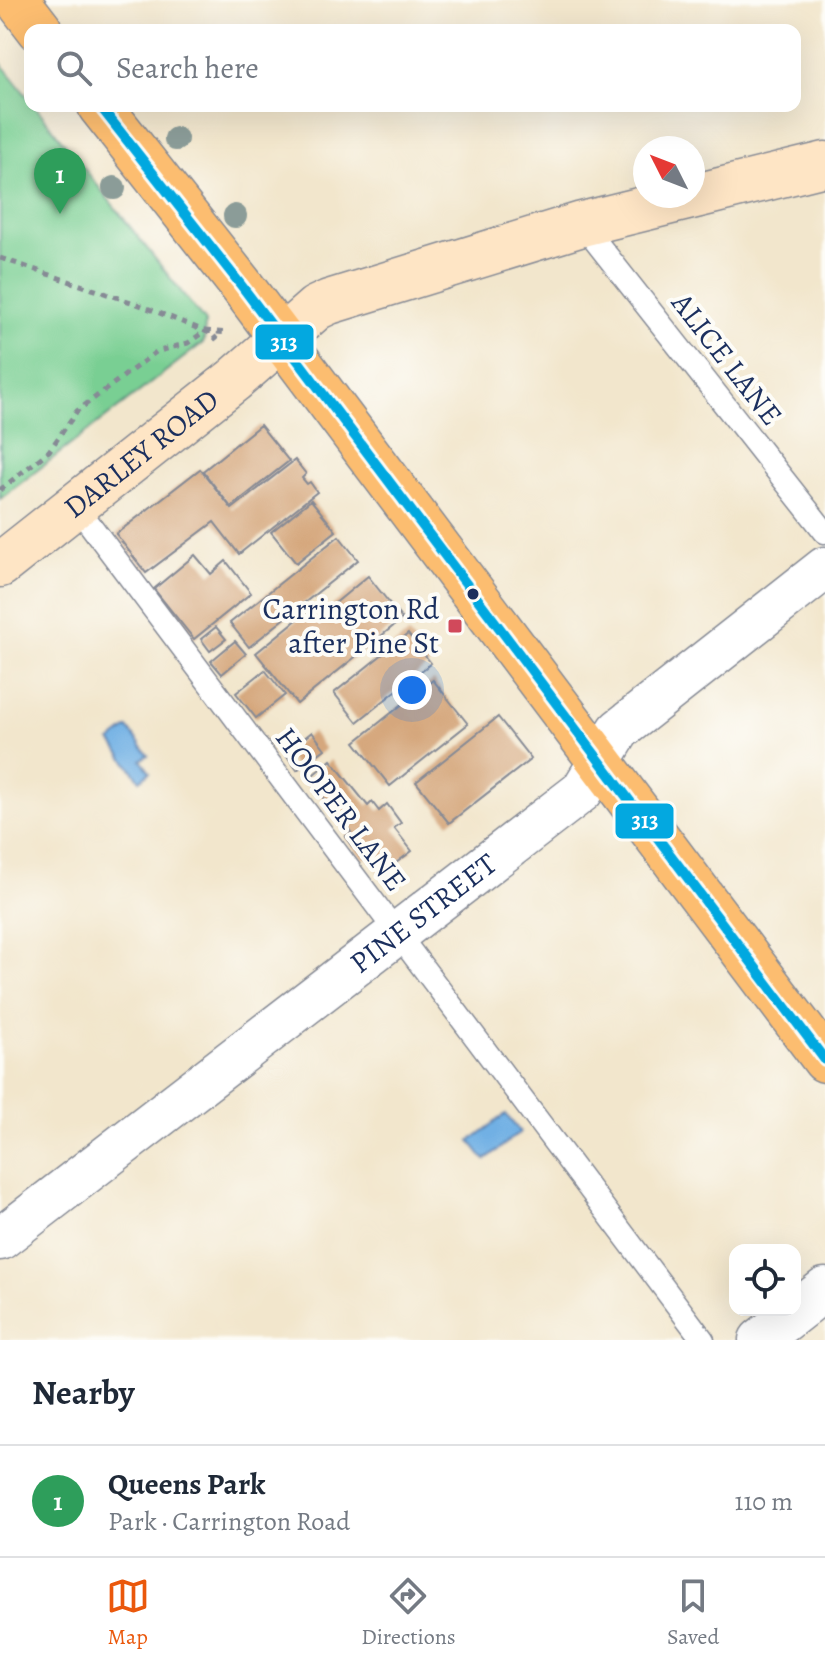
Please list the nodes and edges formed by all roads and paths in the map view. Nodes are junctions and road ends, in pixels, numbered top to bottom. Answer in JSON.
{"nodes":[{"id":1,"x":17,"y":0,"type":"edge"},
{"id":2,"x":35,"y":24,"type":"edge"},
{"id":3,"x":105,"y":112,"type":"edge"},
{"id":4,"x":825,"y":164,"type":"edge"},
{"id":5,"x":582,"y":224,"type":"junction"},
{"id":6,"x":0,"y":258,"type":"edge"},
{"id":7,"x":205,"y":331,"type":"junction"},
{"id":8,"x":281,"y":337,"type":"junction"},
{"id":9,"x":217,"y":340,"type":"dead end"},
{"id":10,"x":0,"y":490,"type":"edge"},
{"id":11,"x":76,"y":506,"type":"junction"},
{"id":12,"x":825,"y":532,"type":"edge"},
{"id":13,"x":0,"y":565,"type":"edge"},
{"id":14,"x":825,"y":568,"type":"edge"},
{"id":15,"x":600,"y":761,"type":"junction"},
{"id":16,"x":399,"y":935,"type":"junction"},
{"id":17,"x":825,"y":1060,"type":"edge"},
{"id":18,"x":0,"y":1239,"type":"edge"},
{"id":19,"x":825,"y":1289,"type":"edge"},
{"id":20,"x":703,"y":1340,"type":"edge"},
{"id":21,"x":760,"y":1340,"type":"edge"}],
"edges":[{"from":1,"to":2,"type":"main road"},
{"from":3,"to":8,"type":"main road"},
{"from":4,"to":5,"type":"main road","name":"DARLEY ROAD"},
{"from":5,"to":8,"type":"main road","name":"DARLEY ROAD"},
{"from":5,"to":12,"type":"lane","name":"ALICE LANE"},
{"from":6,"to":7,"type":"path"},
{"from":7,"to":8,"type":"path"},
{"from":7,"to":9,"type":"path"},
{"from":7,"to":10,"type":"path"},
{"from":8,"to":11,"type":"main road","name":"DARLEY ROAD"},
{"from":8,"to":15,"type":"main road"},
{"from":11,"to":13,"type":"main road","name":"DARLEY ROAD"},
{"from":11,"to":16,"type":"lane","name":"HOOPER LANE"},
{"from":14,"to":15,"type":"street","name":"PINE STREET"},
{"from":15,"to":16,"type":"street","name":"PINE STREET"},
{"from":15,"to":17,"type":"main road"},
{"from":16,"to":18,"type":"street","name":"PINE STREET"},
{"from":16,"to":20,"type":"lane","name":"HOOPER LANE"},
{"from":19,"to":21,"type":"street"}]}
